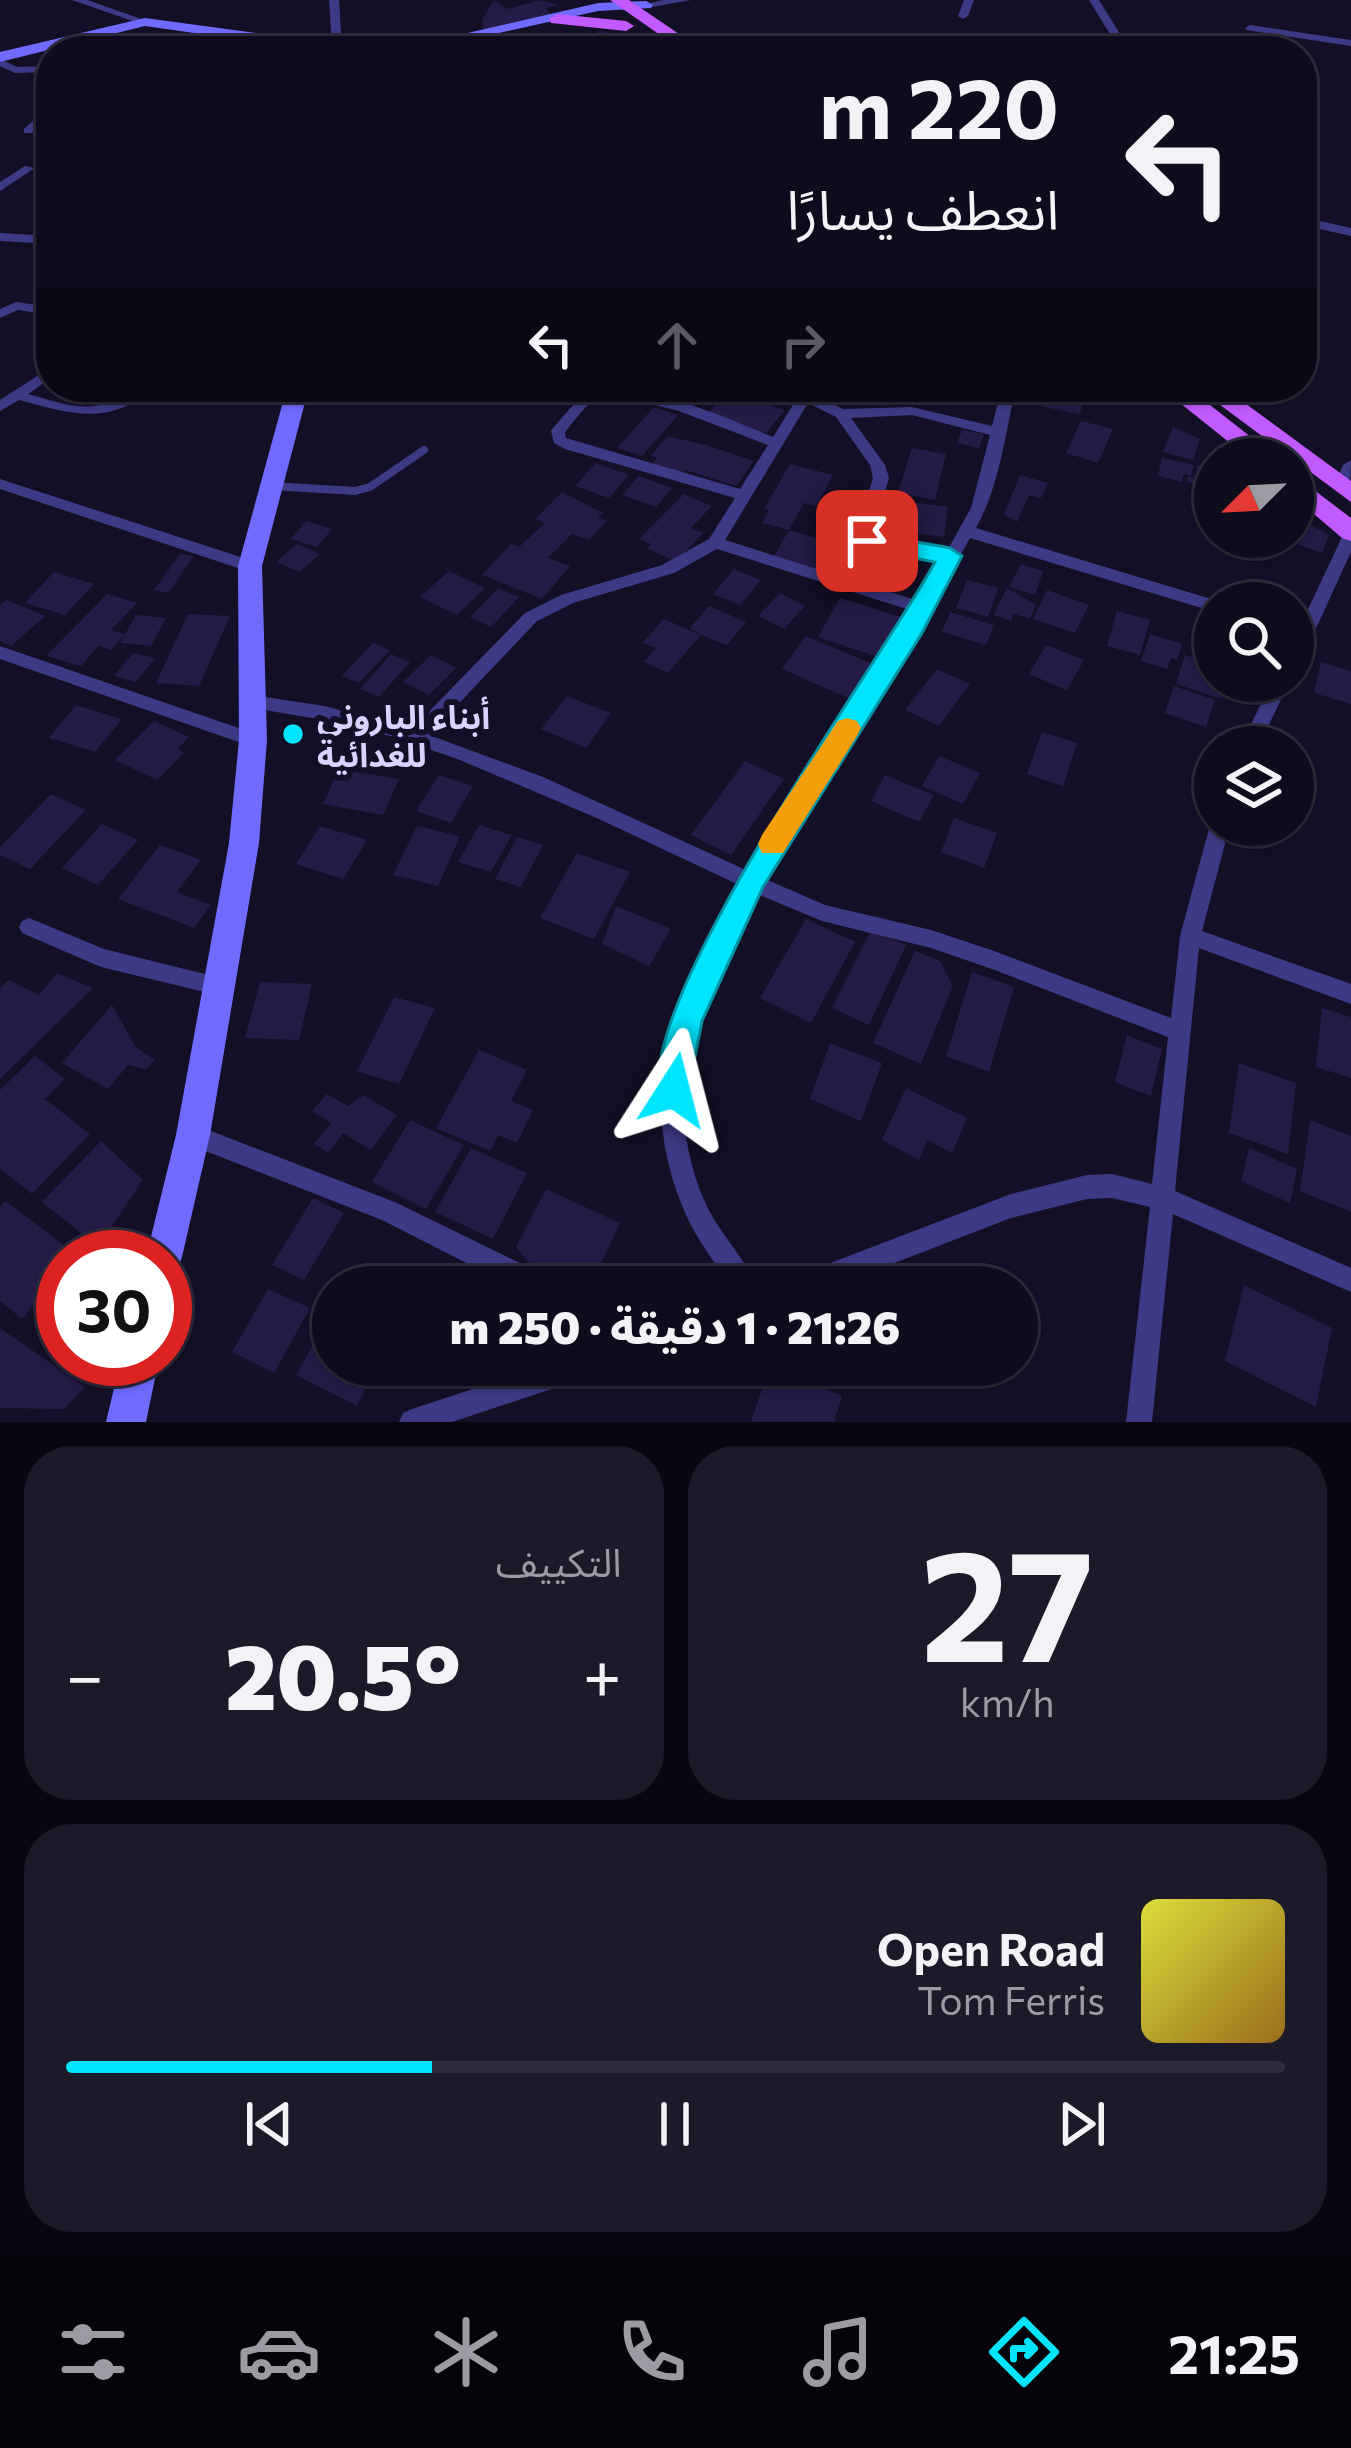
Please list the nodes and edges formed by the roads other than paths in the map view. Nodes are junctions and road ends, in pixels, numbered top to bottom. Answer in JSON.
{"nodes":[{"id":1,"x":77,"y":0,"type":"edge"},
{"id":2,"x":334,"y":0,"type":"edge"},
{"id":3,"x":969,"y":0,"type":"edge"},
{"id":4,"x":1094,"y":0,"type":"edge"},
{"id":5,"x":679,"y":1,"type":"edge"},
{"id":6,"x":613,"y":7,"type":"edge"},
{"id":7,"x":963,"y":16,"type":"dead end"},
{"id":8,"x":557,"y":18,"type":"junction"},
{"id":9,"x":145,"y":22,"type":"junction"},
{"id":10,"x":655,"y":24,"type":"junction"},
{"id":11,"x":1250,"y":28,"type":"dead end"},
{"id":12,"x":90,"y":36,"type":"edge"},
{"id":13,"x":249,"y":36,"type":"edge"},
{"id":14,"x":342,"y":36,"type":"edge"},
{"id":15,"x":470,"y":36,"type":"edge"},
{"id":16,"x":647,"y":36,"type":"edge"},
{"id":17,"x":673,"y":36,"type":"edge"},
{"id":18,"x":1115,"y":36,"type":"edge"},
{"id":19,"x":1304,"y":36,"type":"edge"},
{"id":20,"x":1317,"y":38,"type":"edge"},
{"id":21,"x":1351,"y":43,"type":"edge"},
{"id":22,"x":36,"y":50,"type":"edge"},
{"id":23,"x":0,"y":59,"type":"edge"},
{"id":24,"x":36,"y":69,"type":"edge"},
{"id":25,"x":36,"y":122,"type":"edge"},
{"id":26,"x":28,"y":130,"type":"dead end"},
{"id":27,"x":29,"y":168,"type":"dead end"},
{"id":28,"x":0,"y":187,"type":"edge"},
{"id":29,"x":1317,"y":224,"type":"edge"},
{"id":30,"x":1351,"y":232,"type":"edge"},
{"id":31,"x":0,"y":237,"type":"edge"},
{"id":32,"x":36,"y":239,"type":"edge"},
{"id":33,"x":36,"y":309,"type":"edge"},
{"id":34,"x":0,"y":314,"type":"edge"},
{"id":35,"x":36,"y":382,"type":"edge"},
{"id":36,"x":17,"y":395,"type":"junction"},
{"id":37,"x":36,"y":400,"type":"edge"},
{"id":38,"x":43,"y":402,"type":"edge"},
{"id":39,"x":125,"y":402,"type":"edge"},
{"id":40,"x":294,"y":402,"type":"edge"},
{"id":41,"x":585,"y":402,"type":"edge"},
{"id":42,"x":661,"y":402,"type":"edge"},
{"id":43,"x":802,"y":402,"type":"edge"},
{"id":44,"x":823,"y":402,"type":"edge"},
{"id":45,"x":1006,"y":402,"type":"edge"},
{"id":46,"x":1192,"y":402,"type":"edge"},
{"id":47,"x":1230,"y":402,"type":"edge"},
{"id":48,"x":0,"y":406,"type":"edge"},
{"id":49,"x":842,"y":414,"type":"junction"},
{"id":50,"x":1000,"y":433,"type":"junction"},
{"id":51,"x":1239,"y":438,"type":"edge"},
{"id":52,"x":776,"y":443,"type":"junction"},
{"id":53,"x":424,"y":450,"type":"dead end"},
{"id":54,"x":1348,"y":482,"type":"edge"},
{"id":55,"x":0,"y":484,"type":"edge"},
{"id":56,"x":272,"y":486,"type":"junction"},
{"id":57,"x":743,"y":495,"type":"junction"},
{"id":58,"x":1314,"y":501,"type":"edge"},
{"id":59,"x":968,"y":531,"type":"junction"},
{"id":60,"x":1351,"y":534,"type":"edge"},
{"id":61,"x":715,"y":543,"type":"junction"},
{"id":62,"x":950,"y":556,"type":"junction"},
{"id":63,"x":250,"y":566,"type":"junction"},
{"id":64,"x":1194,"y":600,"type":"edge"},
{"id":65,"x":1314,"y":606,"type":"edge"},
{"id":66,"x":922,"y":608,"type":"junction"},
{"id":67,"x":0,"y":652,"type":"edge"},
{"id":68,"x":252,"y":702,"type":"junction"},
{"id":69,"x":415,"y":738,"type":"junction"},
{"id":70,"x":253,"y":740,"type":"junction"},
{"id":71,"x":1214,"y":846,"type":"edge"},
{"id":72,"x":751,"y":880,"type":"junction"},
{"id":73,"x":29,"y":928,"type":"dead end"},
{"id":74,"x":1190,"y":936,"type":"junction"},
{"id":75,"x":217,"y":986,"type":"junction"},
{"id":76,"x":1351,"y":994,"type":"edge"},
{"id":77,"x":1180,"y":1032,"type":"junction"},
{"id":78,"x":193,"y":1135,"type":"junction"},
{"id":79,"x":1163,"y":1198,"type":"junction"},
{"id":80,"x":170,"y":1230,"type":"edge"},
{"id":81,"x":498,"y":1266,"type":"edge"},
{"id":82,"x":731,"y":1266,"type":"edge"},
{"id":83,"x":857,"y":1266,"type":"edge"},
{"id":84,"x":1351,"y":1280,"type":"edge"},
{"id":85,"x":134,"y":1386,"type":"edge"},
{"id":86,"x":505,"y":1386,"type":"edge"},
{"id":87,"x":126,"y":1422,"type":"edge"},
{"id":88,"x":412,"y":1422,"type":"edge"},
{"id":89,"x":1139,"y":1422,"type":"edge"}],
"edges":[{"from":1,"to":9,"type":"street"},
{"from":2,"to":14,"type":"street"},
{"from":3,"to":7,"type":"street"},
{"from":4,"to":18,"type":"street"},
{"from":5,"to":6,"type":"street"},
{"from":5,"to":10,"type":"main road"},
{"from":6,"to":8,"type":"main road"},
{"from":6,"to":8,"type":"main road"},
{"from":6,"to":10,"type":"main road"},
{"from":6,"to":16,"type":"main road"},
{"from":8,"to":15,"type":"street"},
{"from":9,"to":12,"type":"street"},
{"from":9,"to":13,"type":"street"},
{"from":10,"to":17,"type":"main road"},
{"from":11,"to":19,"type":"street"},
{"from":20,"to":21,"type":"street"},
{"from":22,"to":23,"type":"street"},
{"from":23,"to":24,"type":"street"},
{"from":25,"to":26,"type":"street"},
{"from":27,"to":28,"type":"street"},
{"from":29,"to":30,"type":"street"},
{"from":31,"to":32,"type":"street"},
{"from":33,"to":34,"type":"street"},
{"from":35,"to":36,"type":"street"},
{"from":36,"to":37,"type":"street"},
{"from":36,"to":48,"type":"street"},
{"from":38,"to":39,"type":"street"},
{"from":40,"to":56,"type":"street"},
{"from":41,"to":57,"type":"street"},
{"from":42,"to":52,"type":"street"},
{"from":43,"to":52,"type":"street"},
{"from":44,"to":49,"type":"street"},
{"from":45,"to":50,"type":"street"},
{"from":46,"to":51,"type":"main road"},
{"from":47,"to":54,"type":"main road"},
{"from":49,"to":50,"type":"street"},
{"from":49,"to":62,"type":"street"},
{"from":50,"to":59,"type":"street"},
{"from":52,"to":57,"type":"street"},
{"from":53,"to":56,"type":"lane"},
{"from":55,"to":63,"type":"street"},
{"from":56,"to":63,"type":"street"},
{"from":57,"to":61,"type":"street"},
{"from":58,"to":60,"type":"main road"},
{"from":59,"to":62,"type":"street"},
{"from":59,"to":64,"type":"street"},
{"from":60,"to":65,"type":"street"},
{"from":61,"to":66,"type":"street"},
{"from":61,"to":69,"type":"street"},
{"from":62,"to":66,"type":"street"},
{"from":63,"to":68,"type":"street"},
{"from":66,"to":72,"type":"street"},
{"from":67,"to":70,"type":"street"},
{"from":68,"to":69,"type":"street"},
{"from":68,"to":70,"type":"street"},
{"from":69,"to":72,"type":"street"},
{"from":70,"to":75,"type":"street"},
{"from":71,"to":74,"type":"street"},
{"from":72,"to":77,"type":"street"},
{"from":72,"to":82,"type":"street"},
{"from":73,"to":75,"type":"street"},
{"from":74,"to":76,"type":"street"},
{"from":74,"to":77,"type":"street"},
{"from":75,"to":78,"type":"street"},
{"from":77,"to":79,"type":"street"},
{"from":78,"to":80,"type":"street"},
{"from":78,"to":81,"type":"street"},
{"from":79,"to":83,"type":"street"},
{"from":79,"to":84,"type":"street"},
{"from":79,"to":89,"type":"street"},
{"from":85,"to":87,"type":"street"},
{"from":86,"to":88,"type":"street"}]}
